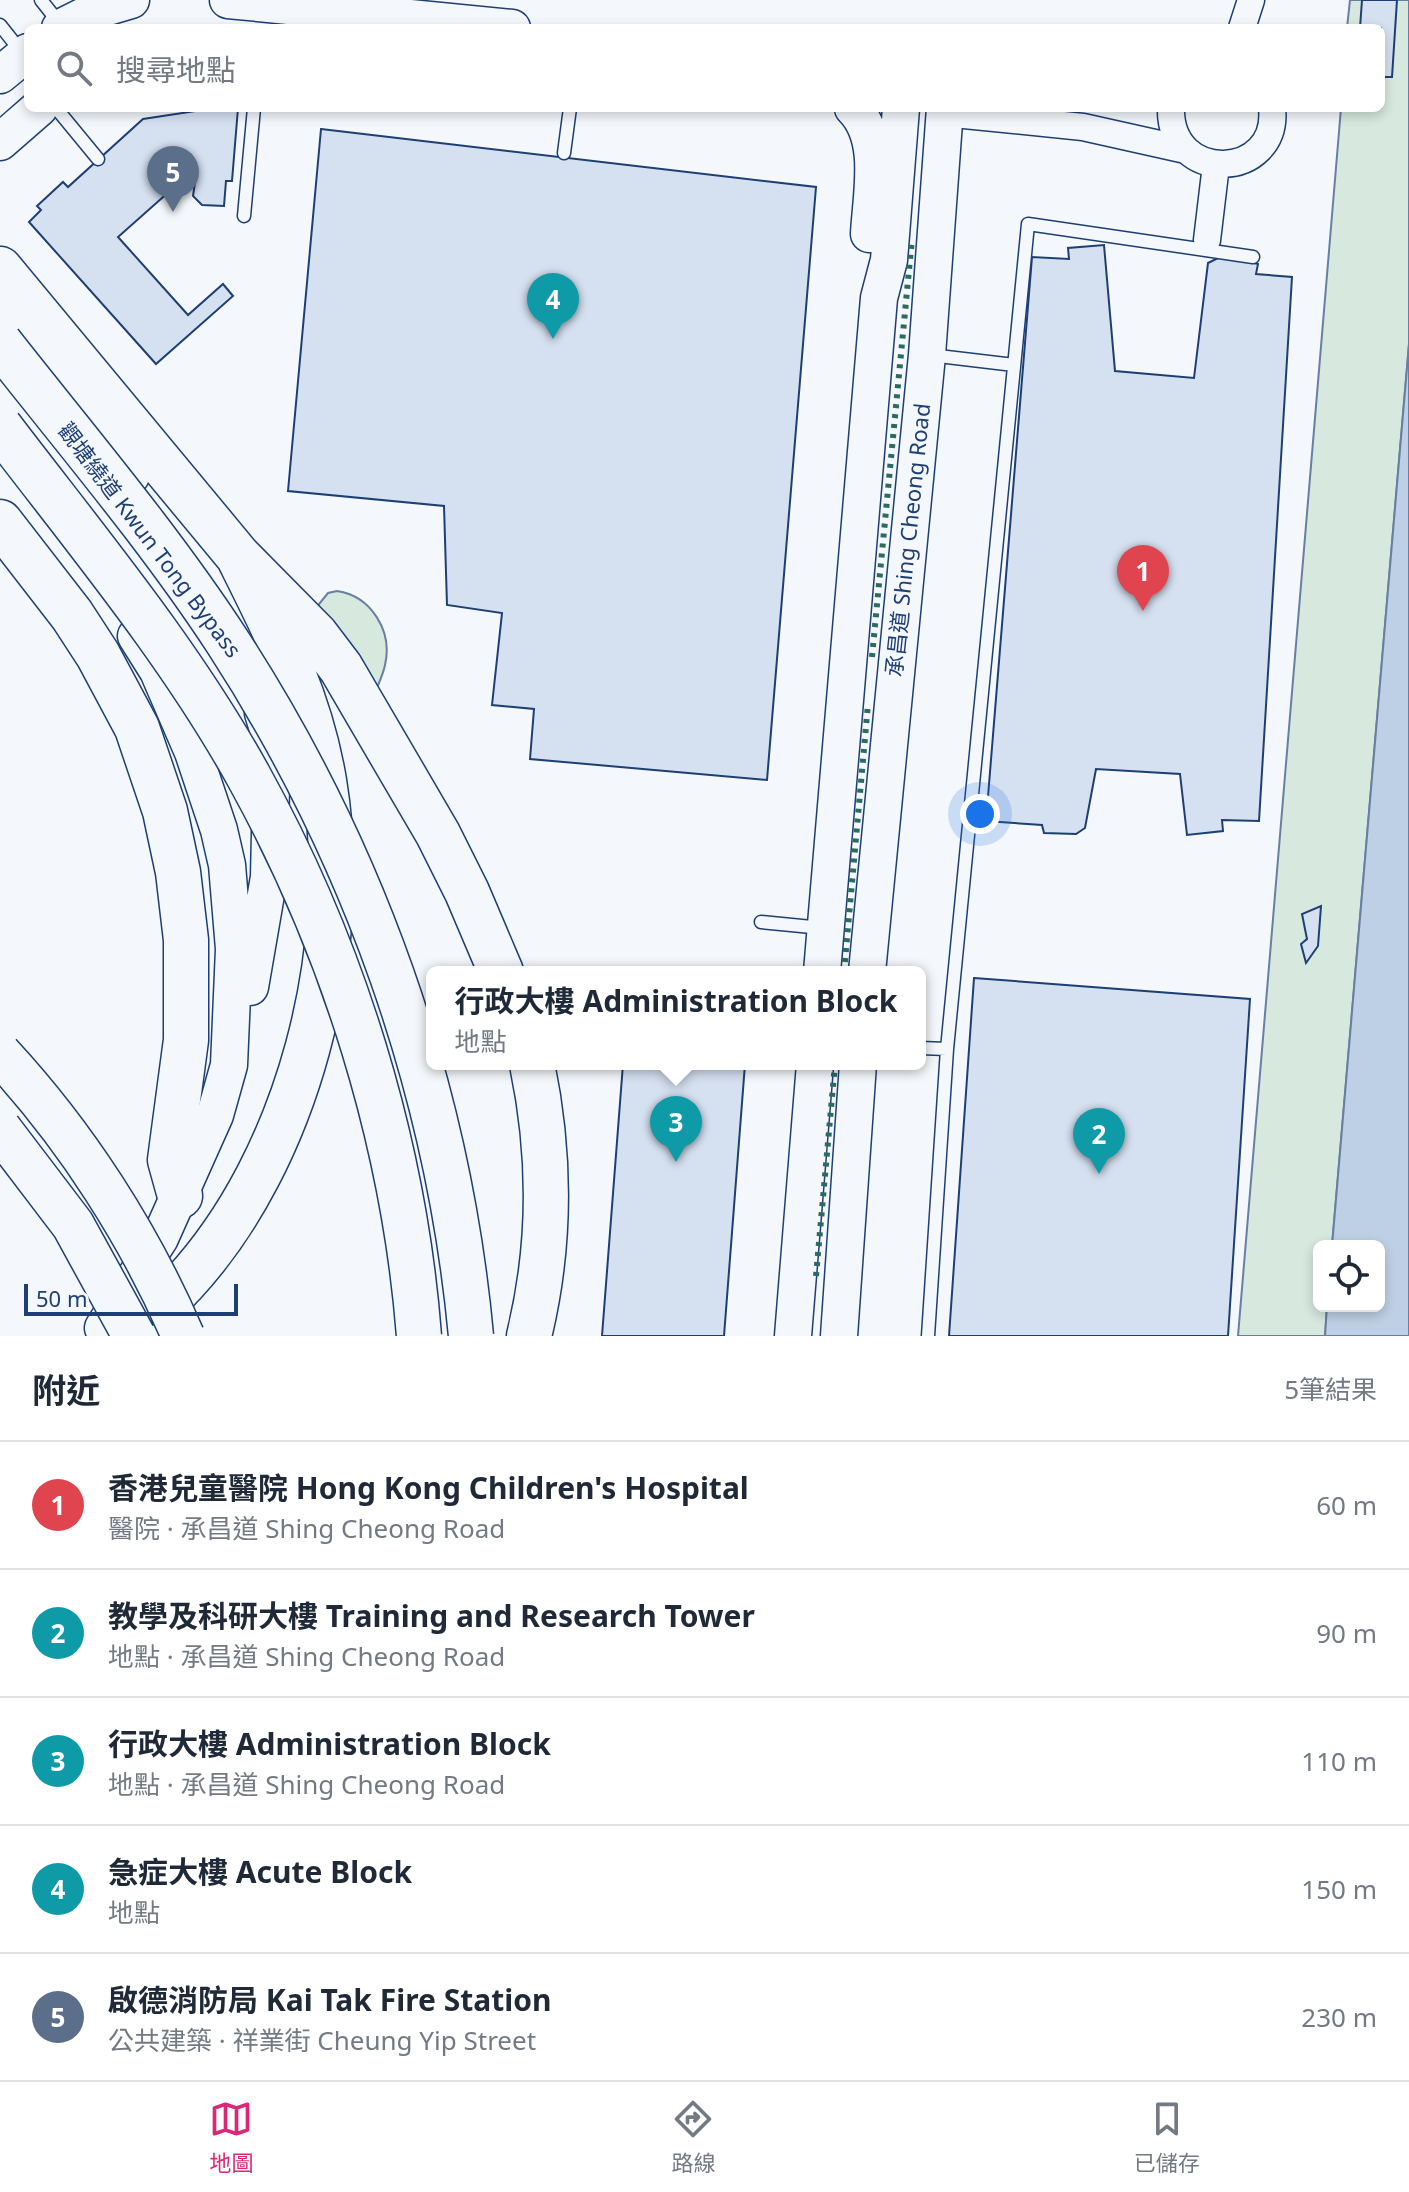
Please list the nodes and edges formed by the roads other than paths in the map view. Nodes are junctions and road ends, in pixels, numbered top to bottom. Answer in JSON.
{"nodes":[{"id":1,"x":131,"y":0,"type":"edge"},
{"id":2,"x":228,"y":0,"type":"edge"},
{"id":3,"x":1251,"y":0,"type":"edge"},
{"id":4,"x":466,"y":12,"type":"edge"},
{"id":5,"x":54,"y":18,"type":"edge"},
{"id":6,"x":500,"y":24,"type":"edge"},
{"id":7,"x":1243,"y":24,"type":"edge"},
{"id":8,"x":0,"y":25,"type":"edge"},
{"id":9,"x":19,"y":64,"type":"edge"},
{"id":10,"x":35,"y":112,"type":"edge"},
{"id":11,"x":59,"y":112,"type":"edge"},
{"id":12,"x":254,"y":112,"type":"edge"},
{"id":13,"x":569,"y":112,"type":"edge"},
{"id":14,"x":856,"y":112,"type":"edge"},
{"id":15,"x":901,"y":112,"type":"edge"},
{"id":16,"x":945,"y":112,"type":"edge"},
{"id":17,"x":961,"y":112,"type":"edge"},
{"id":18,"x":1171,"y":112,"type":"edge"},
{"id":19,"x":1272,"y":112,"type":"edge"},
{"id":20,"x":2,"y":147,"type":"edge"},
{"id":21,"x":1186,"y":150,"type":"junction"},
{"id":22,"x":564,"y":153,"type":"dead end"},
{"id":23,"x":98,"y":159,"type":"dead end"},
{"id":24,"x":1216,"y":165,"type":"junction"},
{"id":25,"x":244,"y":216,"type":"dead end"},
{"id":26,"x":1207,"y":245,"type":"junction"},
{"id":27,"x":1253,"y":257,"type":"dead end"},
{"id":28,"x":0,"y":269,"type":"edge"},
{"id":29,"x":879,"y":298,"type":"junction"},
{"id":30,"x":0,"y":308,"type":"edge"},
{"id":31,"x":0,"y":343,"type":"edge"},
{"id":32,"x":927,"y":355,"type":"junction"},
{"id":33,"x":1014,"y":365,"type":"junction"},
{"id":34,"x":0,"y":427,"type":"edge"},
{"id":35,"x":0,"y":456,"type":"edge"},
{"id":36,"x":0,"y":522,"type":"edge"},
{"id":37,"x":238,"y":556,"type":"junction"},
{"id":38,"x":761,"y":922,"type":"dead end"},
{"id":39,"x":826,"y":928,"type":"junction"},
{"id":40,"x":498,"y":966,"type":"edge"},
{"id":41,"x":823,"y":966,"type":"edge"},
{"id":42,"x":868,"y":966,"type":"edge"},
{"id":43,"x":926,"y":1048,"type":"edge"},
{"id":44,"x":947,"y":1049,"type":"junction"},
{"id":45,"x":0,"y":1054,"type":"edge"},
{"id":46,"x":229,"y":1065,"type":"junction"},
{"id":47,"x":533,"y":1070,"type":"edge"},
{"id":48,"x":815,"y":1070,"type":"edge"},
{"id":49,"x":858,"y":1070,"type":"edge"},
{"id":50,"x":0,"y":1129,"type":"edge"},
{"id":51,"x":180,"y":1196,"type":"junction"},
{"id":52,"x":97,"y":1336,"type":"edge"},
{"id":53,"x":111,"y":1336,"type":"edge"},
{"id":54,"x":134,"y":1336,"type":"edge"},
{"id":55,"x":183,"y":1336,"type":"edge"},
{"id":56,"x":419,"y":1336,"type":"edge"},
{"id":57,"x":471,"y":1336,"type":"edge"},
{"id":58,"x":529,"y":1336,"type":"edge"},
{"id":59,"x":793,"y":1336,"type":"edge"},
{"id":60,"x":839,"y":1336,"type":"edge"},
{"id":61,"x":928,"y":1336,"type":"edge"}],
"edges":[{"from":1,"to":5,"type":"main road"},
{"from":2,"to":4,"type":"main road"},
{"from":3,"to":7,"type":"street"},
{"from":4,"to":6,"type":"main road"},
{"from":8,"to":9,"type":"lane"},
{"from":10,"to":20,"type":"main road"},
{"from":11,"to":23,"type":"lane"},
{"from":12,"to":25,"type":"lane"},
{"from":13,"to":22,"type":"lane"},
{"from":14,"to":29,"type":"main road"},
{"from":15,"to":29,"type":"main road"},
{"from":16,"to":32,"type":"main road","name":"承昌道 Shing Cheong Road"},
{"from":17,"to":21,"type":"street"},
{"from":18,"to":21,"type":"street"},
{"from":19,"to":24,"type":"street"},
{"from":21,"to":24,"type":"street"},
{"from":24,"to":26,"type":"street"},
{"from":26,"to":27,"type":"lane"},
{"from":26,"to":33,"type":"lane"},
{"from":28,"to":37,"type":"highway"},
{"from":29,"to":39,"type":"main road"},
{"from":30,"to":46,"type":"main road"},
{"from":31,"to":57,"type":"highway","name":"觀塘繞道 Kwun Tong Bypass","bridge":true},
{"from":32,"to":33,"type":"lane"},
{"from":32,"to":42,"type":"main road","name":"承昌道 Shing Cheong Road"},
{"from":33,"to":44,"type":"lane"},
{"from":34,"to":56,"type":"highway","bridge":true},
{"from":35,"to":46,"type":"main road"},
{"from":36,"to":51,"type":"highway"},
{"from":37,"to":40,"type":"highway"},
{"from":37,"to":53,"type":"highway"},
{"from":38,"to":39,"type":"lane"},
{"from":39,"to":41,"type":"main road"},
{"from":43,"to":44,"type":"lane"},
{"from":44,"to":61,"type":"lane"},
{"from":45,"to":55,"type":"highway","bridge":true},
{"from":46,"to":51,"type":"main road"},
{"from":47,"to":58,"type":"highway"},
{"from":48,"to":59,"type":"main road"},
{"from":49,"to":60,"type":"main road"},
{"from":50,"to":54,"type":"highway","bridge":true},
{"from":51,"to":52,"type":"main road"}]}
